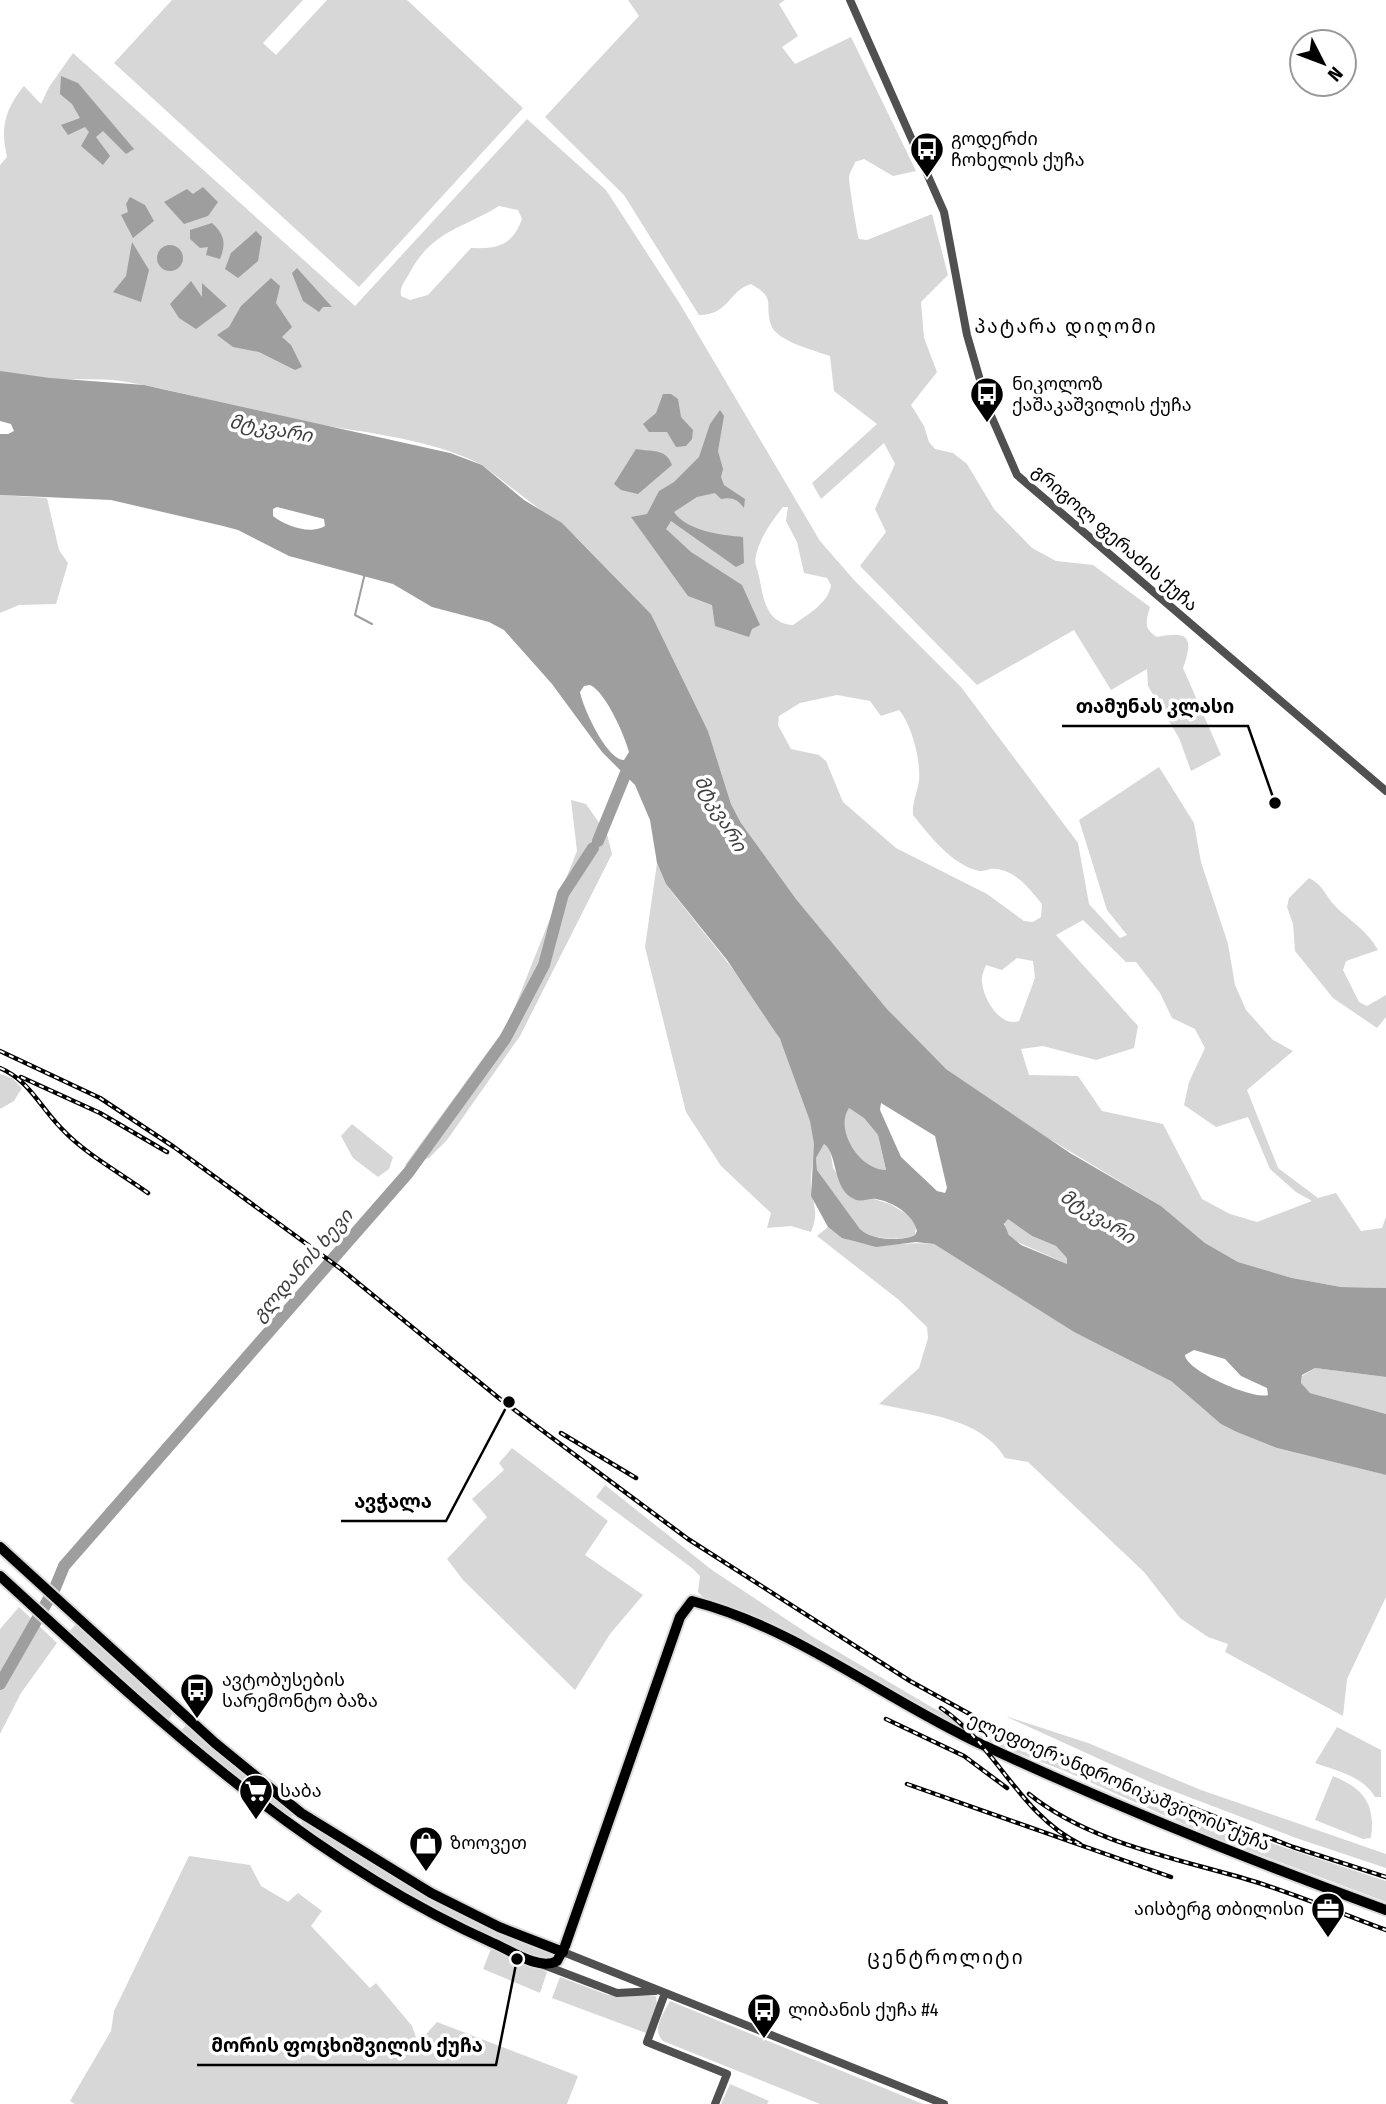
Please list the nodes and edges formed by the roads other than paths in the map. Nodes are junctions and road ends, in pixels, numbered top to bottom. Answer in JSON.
{"nodes":[{"id":1,"x":850,"y":0,"type":"edge"},
{"id":2,"x":1386,"y":791,"type":"edge"},
{"id":3,"x":1,"y":1551,"type":"edge"},
{"id":4,"x":0,"y":1576,"type":"edge"},
{"id":5,"x":1386,"y":1910,"type":"edge"},
{"id":6,"x":563,"y":1952,"type":"junction"},
{"id":7,"x":540,"y":1964,"type":"junction"},
{"id":8,"x":603,"y":1968,"type":"junction"},
{"id":9,"x":595,"y":1987,"type":"junction"},
{"id":10,"x":661,"y":1992,"type":"junction"},
{"id":11,"x":715,"y":2104,"type":"edge"},
{"id":12,"x":944,"y":2104,"type":"edge"}],
"edges":[{"from":1,"to":2,"type":"street","name":"გრიგოლ ფერაძის ქუჩა"},
{"from":3,"to":6,"type":"main road"},
{"from":4,"to":7,"type":"main road"},
{"from":5,"to":6,"type":"main road","name":"ელეფთერ ანდრონიკაშვილის ქუჩა"},
{"from":6,"to":7,"type":"main road"},
{"from":6,"to":8,"type":"street"},
{"from":7,"to":9,"type":"street"},
{"from":8,"to":9,"type":"street"},
{"from":8,"to":10,"type":"street"},
{"from":9,"to":10,"type":"street"},
{"from":10,"to":11,"type":"street"},
{"from":10,"to":12,"type":"street"}]}
